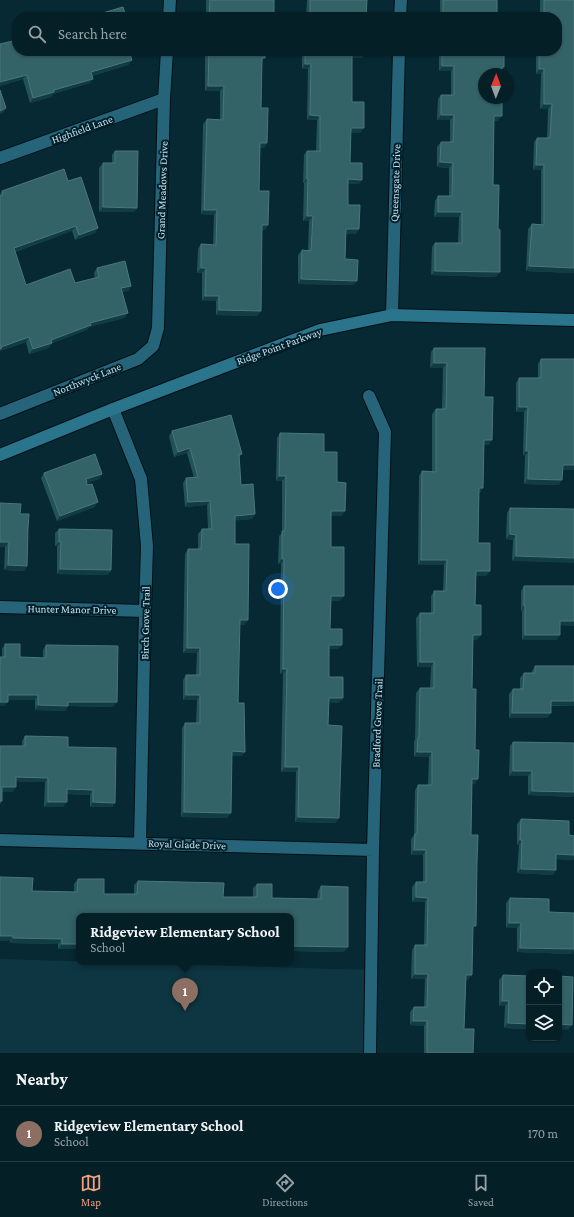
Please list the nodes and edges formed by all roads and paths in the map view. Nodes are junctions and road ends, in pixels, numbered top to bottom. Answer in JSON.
{"nodes":[{"id":1,"x":170,"y":0,"type":"edge"},
{"id":2,"x":401,"y":0,"type":"edge"},
{"id":3,"x":169,"y":12,"type":"edge"},
{"id":4,"x":400,"y":12,"type":"edge"},
{"id":5,"x":167,"y":56,"type":"edge"},
{"id":6,"x":399,"y":56,"type":"edge"},
{"id":7,"x":164,"y":99,"type":"junction"},
{"id":8,"x":0,"y":158,"type":"edge"},
{"id":9,"x":392,"y":315,"type":"junction"},
{"id":10,"x":574,"y":320,"type":"edge"},
{"id":11,"x":158,"y":328,"type":"joint"},
{"id":12,"x":369,"y":396,"type":"dead end"},
{"id":13,"x":113,"y":409,"type":"junction"},
{"id":14,"x":0,"y":414,"type":"edge"},
{"id":15,"x":0,"y":455,"type":"edge"},
{"id":16,"x":0,"y":608,"type":"edge"},
{"id":17,"x":144,"y":611,"type":"junction"},
{"id":18,"x":0,"y":840,"type":"edge"},
{"id":19,"x":140,"y":843,"type":"junction"},
{"id":20,"x":373,"y":850,"type":"junction"},
{"id":21,"x":370,"y":1053,"type":"edge"}],
"edges":[{"from":1,"to":3,"type":"street"},
{"from":2,"to":4,"type":"street"},
{"from":5,"to":7,"type":"street","name":"Grand Meadows Drive"},
{"from":6,"to":9,"type":"street","name":"Queensgate Drive"},
{"from":7,"to":8,"type":"street","name":"Highfield Lane"},
{"from":7,"to":11,"type":"street","name":"Grand Meadows Drive"},
{"from":9,"to":10,"type":"street","name":"Ridge Point Parkway"},
{"from":9,"to":13,"type":"street","name":"Ridge Point Parkway"},
{"from":11,"to":14,"type":"street","name":"Northwyck Lane"},
{"from":12,"to":20,"type":"street","name":"Bradford Grove Trail"},
{"from":13,"to":15,"type":"street","name":"Ridge Point Parkway"},
{"from":13,"to":17,"type":"street","name":"Birch Grove Trail"},
{"from":16,"to":17,"type":"street","name":"Hunter Manor Drive"},
{"from":17,"to":19,"type":"street","name":"Birch Grove Trail"},
{"from":18,"to":19,"type":"street","name":"Royal Glade Drive"},
{"from":19,"to":20,"type":"street","name":"Royal Glade Drive"},
{"from":20,"to":21,"type":"street","name":"Bradford Grove Trail"}]}
